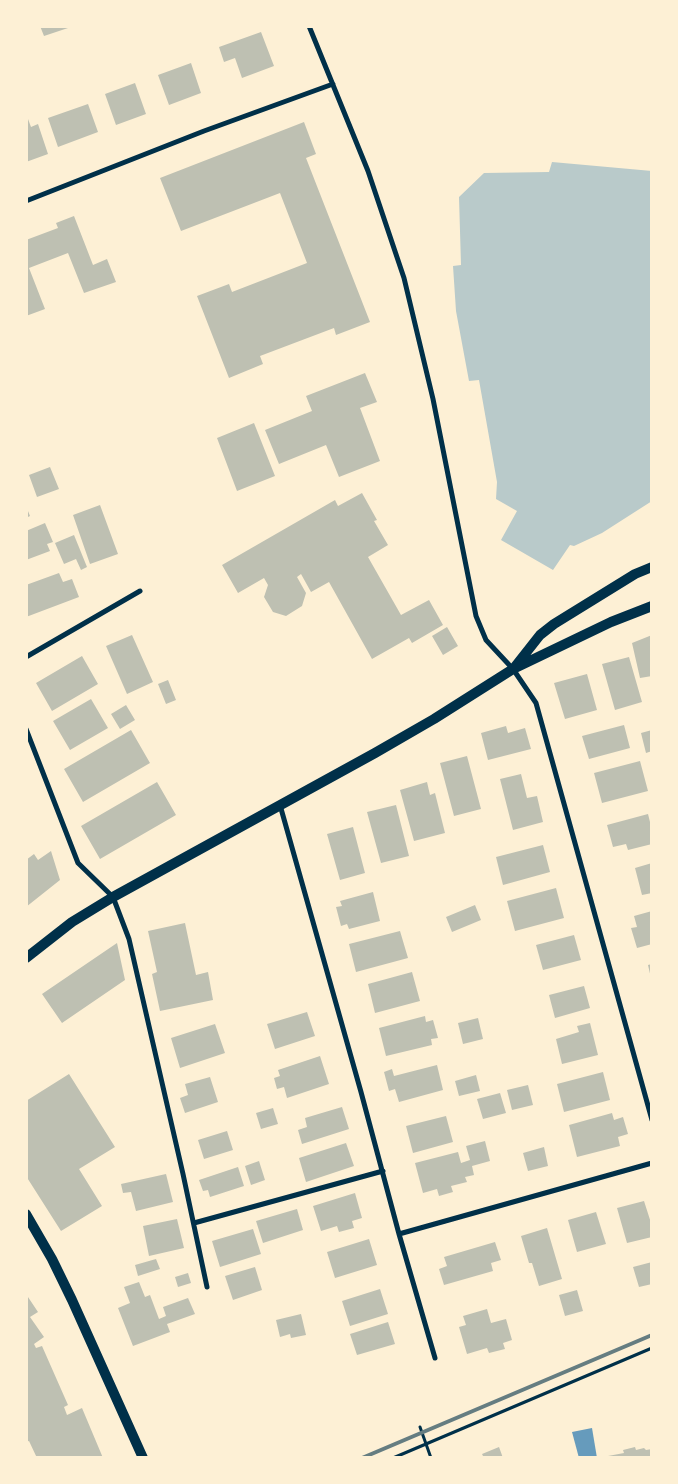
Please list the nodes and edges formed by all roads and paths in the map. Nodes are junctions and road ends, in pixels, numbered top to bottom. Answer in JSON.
{"nodes":[{"id":1,"x":309,"y":26,"type":"edge"},
{"id":2,"x":333,"y":84,"type":"junction"},
{"id":3,"x":26,"y":201,"type":"edge"},
{"id":4,"x":652,"y":561,"type":"edge"},
{"id":5,"x":652,"y":567,"type":"edge"},
{"id":6,"x":635,"y":574,"type":"junction"},
{"id":7,"x":140,"y":591,"type":"dead end"},
{"id":8,"x":652,"y":606,"type":"edge"},
{"id":9,"x":26,"y":658,"type":"edge"},
{"id":10,"x":513,"y":669,"type":"junction"},
{"id":11,"x":26,"y":729,"type":"edge"},
{"id":12,"x":280,"y":805,"type":"junction"},
{"id":13,"x":114,"y":897,"type":"junction"},
{"id":14,"x":26,"y":958,"type":"edge"},
{"id":15,"x":652,"y":1120,"type":"edge"},
{"id":16,"x":652,"y":1163,"type":"edge"},
{"id":17,"x":383,"y":1171,"type":"junction"},
{"id":18,"x":26,"y":1214,"type":"edge"},
{"id":19,"x":194,"y":1223,"type":"junction"},
{"id":20,"x":399,"y":1234,"type":"junction"},
{"id":21,"x":207,"y":1287,"type":"dead end"},
{"id":22,"x":652,"y":1348,"type":"edge"},
{"id":23,"x":435,"y":1358,"type":"dead end"},
{"id":24,"x":420,"y":1427,"type":"dead end"},
{"id":25,"x":426,"y":1444,"type":"junction"},
{"id":26,"x":143,"y":1458,"type":"edge"},
{"id":27,"x":393,"y":1458,"type":"edge"},
{"id":28,"x":431,"y":1458,"type":"edge"}],
"edges":[{"from":1,"to":2,"type":"street"},
{"from":2,"to":3,"type":"street"},
{"from":2,"to":10,"type":"street"},
{"from":4,"to":6,"type":"main road"},
{"from":5,"to":6,"type":"main road"},
{"from":6,"to":10,"type":"main road"},
{"from":7,"to":9,"type":"street"},
{"from":8,"to":10,"type":"main road"},
{"from":10,"to":12,"type":"main road"},
{"from":10,"to":15,"type":"street"},
{"from":11,"to":13,"type":"street"},
{"from":12,"to":13,"type":"main road"},
{"from":12,"to":17,"type":"street"},
{"from":13,"to":14,"type":"main road"},
{"from":13,"to":19,"type":"street"},
{"from":16,"to":20,"type":"street"},
{"from":17,"to":19,"type":"street"},
{"from":17,"to":20,"type":"street"},
{"from":18,"to":26,"type":"main road"},
{"from":19,"to":21,"type":"street"},
{"from":20,"to":23,"type":"street"},
{"from":22,"to":25,"type":"path"},
{"from":24,"to":25,"type":"path"},
{"from":25,"to":27,"type":"path"},
{"from":25,"to":28,"type":"path"}]}
